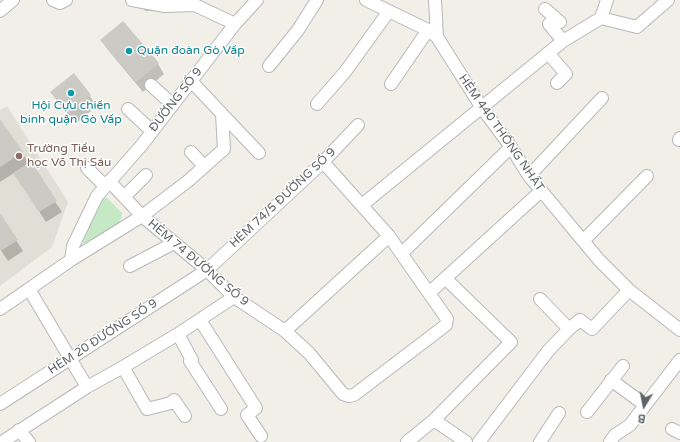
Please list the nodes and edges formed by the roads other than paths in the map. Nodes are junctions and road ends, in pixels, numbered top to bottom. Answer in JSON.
{"nodes":[{"id":1,"x":13,"y":0,"type":"edge"},
{"id":2,"x":53,"y":0,"type":"edge"},
{"id":3,"x":66,"y":0,"type":"edge"},
{"id":4,"x":132,"y":0,"type":"edge"},
{"id":5,"x":257,"y":0,"type":"edge"},
{"id":6,"x":317,"y":0,"type":"edge"},
{"id":7,"x":366,"y":0,"type":"edge"},
{"id":8,"x":435,"y":0,"type":"edge"},
{"id":9,"x":607,"y":0,"type":"edge"},
{"id":10,"x":668,"y":0,"type":"edge"},
{"id":11,"x":545,"y":9,"type":"dead end"},
{"id":12,"x":0,"y":11,"type":"edge"},
{"id":13,"x":389,"y":11,"type":"junction"},
{"id":14,"x":601,"y":18,"type":"junction"},
{"id":15,"x":236,"y":24,"type":"junction"},
{"id":16,"x":432,"y":34,"type":"junction"},
{"id":17,"x":563,"y":41,"type":"junction"},
{"id":18,"x":548,"y":53,"type":"junction"},
{"id":19,"x":269,"y":66,"type":"dead end"},
{"id":20,"x":191,"y":82,"type":"junction"},
{"id":21,"x":556,"y":83,"type":"dead end"},
{"id":22,"x":391,"y":84,"type":"dead end"},
{"id":23,"x":151,"y":85,"type":"dead end"},
{"id":24,"x":602,"y":98,"type":"dead end"},
{"id":25,"x":317,"y":104,"type":"dead end"},
{"id":26,"x":173,"y":105,"type":"junction"},
{"id":27,"x":482,"y":108,"type":"junction"},
{"id":28,"x":128,"y":109,"type":"dead end"},
{"id":29,"x":222,"y":114,"type":"junction"},
{"id":30,"x":358,"y":125,"type":"dead end"},
{"id":31,"x":152,"y":131,"type":"junction"},
{"id":32,"x":511,"y":146,"type":"junction"},
{"id":33,"x":191,"y":152,"type":"dead end"},
{"id":34,"x":259,"y":153,"type":"dead end"},
{"id":35,"x":323,"y":162,"type":"junction"},
{"id":36,"x":204,"y":166,"type":"junction"},
{"id":37,"x":87,"y":168,"type":"dead end"},
{"id":38,"x":146,"y":175,"type":"dead end"},
{"id":39,"x":528,"y":176,"type":"junction"},
{"id":40,"x":647,"y":176,"type":"dead end"},
{"id":41,"x":107,"y":183,"type":"junction"},
{"id":42,"x":541,"y":191,"type":"junction"},
{"id":43,"x":124,"y":197,"type":"junction"},
{"id":44,"x":362,"y":205,"type":"junction"},
{"id":45,"x":142,"y":216,"type":"junction"},
{"id":46,"x":389,"y":236,"type":"junction"},
{"id":47,"x":583,"y":241,"type":"junction"},
{"id":48,"x":174,"y":243,"type":"junction"},
{"id":49,"x":402,"y":253,"type":"junction"},
{"id":50,"x":71,"y":260,"type":"junction"},
{"id":51,"x":130,"y":266,"type":"dead end"},
{"id":52,"x":206,"y":270,"type":"junction"},
{"id":53,"x":446,"y":278,"type":"junction"},
{"id":54,"x":29,"y":289,"type":"junction"},
{"id":55,"x":629,"y":290,"type":"junction"},
{"id":56,"x":429,"y":293,"type":"junction"},
{"id":57,"x":234,"y":296,"type":"junction"},
{"id":58,"x":540,"y":299,"type":"dead end"},
{"id":59,"x":0,"y":309,"type":"edge"},
{"id":60,"x":200,"y":320,"type":"junction"},
{"id":61,"x":569,"y":329,"type":"junction"},
{"id":62,"x":680,"y":330,"type":"edge"},
{"id":63,"x":285,"y":331,"type":"junction"},
{"id":64,"x":178,"y":334,"type":"junction"},
{"id":65,"x":72,"y":359,"type":"junction"},
{"id":66,"x":680,"y":360,"type":"edge"},
{"id":67,"x":622,"y":366,"type":"dead end"},
{"id":68,"x":123,"y":367,"type":"junction"},
{"id":69,"x":611,"y":380,"type":"junction"},
{"id":70,"x":87,"y":386,"type":"junction"},
{"id":71,"x":0,"y":404,"type":"edge"},
{"id":72,"x":645,"y":405,"type":"junction"},
{"id":73,"x":220,"y":409,"type":"dead end"},
{"id":74,"x":587,"y":412,"type":"dead end"},
{"id":75,"x":559,"y":413,"type":"dead end"},
{"id":76,"x":185,"y":416,"type":"dead end"},
{"id":77,"x":434,"y":420,"type":"junction"},
{"id":78,"x":19,"y":430,"type":"junction"},
{"id":79,"x":261,"y":436,"type":"dead end"},
{"id":80,"x":2,"y":442,"type":"edge"},
{"id":81,"x":29,"y":442,"type":"edge"},
{"id":82,"x":407,"y":442,"type":"edge"},
{"id":83,"x":466,"y":442,"type":"edge"},
{"id":84,"x":479,"y":442,"type":"edge"},
{"id":85,"x":540,"y":442,"type":"edge"},
{"id":86,"x":610,"y":442,"type":"edge"}],
"edges":[{"from":1,"to":12,"type":"street"},
{"from":2,"to":3,"type":"street"},
{"from":4,"to":15,"type":"street"},
{"from":5,"to":15,"type":"street","name":"ĐƯỜNG SỐ 9"},
{"from":6,"to":19,"type":"street"},
{"from":7,"to":13,"type":"street"},
{"from":8,"to":16,"type":"street"},
{"from":9,"to":14,"type":"street"},
{"from":10,"to":14,"type":"street"},
{"from":11,"to":17,"type":"street"},
{"from":13,"to":16,"type":"street"},
{"from":13,"to":25,"type":"street"},
{"from":14,"to":17,"type":"street"},
{"from":15,"to":20,"type":"street","name":"ĐƯỜNG SỐ 9"},
{"from":16,"to":22,"type":"street"},
{"from":16,"to":27,"type":"street","name":"HẺM 440 THỐNG NHẤT"},
{"from":17,"to":18,"type":"street"},
{"from":18,"to":21,"type":"street"},
{"from":18,"to":27,"type":"street"},
{"from":20,"to":26,"type":"street","name":"ĐƯỜNG SỐ 9"},
{"from":20,"to":29,"type":"street"},
{"from":23,"to":26,"type":"street"},
{"from":24,"to":39,"type":"street"},
{"from":26,"to":31,"type":"street","name":"ĐƯỜNG SỐ 9"},
{"from":27,"to":32,"type":"street","name":"HẺM 440 THỐNG NHẤT"},
{"from":27,"to":44,"type":"street"},
{"from":28,"to":31,"type":"street"},
{"from":29,"to":34,"type":"street"},
{"from":29,"to":36,"type":"street"},
{"from":30,"to":35,"type":"street","name":"HẺM 74/5 ĐƯỜNG SỐ 9"},
{"from":31,"to":41,"type":"street","name":"ĐƯỜNG SỐ 9"},
{"from":32,"to":39,"type":"street","name":"HẺM 440 THỐNG NHẤT"},
{"from":32,"to":49,"type":"street"},
{"from":33,"to":36,"type":"street"},
{"from":35,"to":44,"type":"street","name":"HẺM 74 ĐƯỜNG SỐ 9"},
{"from":35,"to":52,"type":"street","name":"HẺM 74/5 ĐƯỜNG SỐ 9"},
{"from":36,"to":45,"type":"street"},
{"from":37,"to":41,"type":"street"},
{"from":38,"to":43,"type":"street"},
{"from":39,"to":42,"type":"street","name":"HẺM 440 THỐNG NHẤT"},
{"from":40,"to":47,"type":"street"},
{"from":41,"to":43,"type":"street"},
{"from":41,"to":50,"type":"street","name":"ĐƯỜNG SỐ 9"},
{"from":42,"to":47,"type":"street","name":"HẺM 440 THỐNG NHẤT"},
{"from":42,"to":53,"type":"street"},
{"from":43,"to":45,"type":"street"},
{"from":44,"to":46,"type":"street","name":"HẺM 74 ĐƯỜNG SỐ 9"},
{"from":45,"to":48,"type":"street","name":"HẺM 74 ĐƯỜNG SỐ 9"},
{"from":45,"to":50,"type":"street"},
{"from":46,"to":49,"type":"street","name":"HẺM 74 ĐƯỜNG SỐ 9"},
{"from":46,"to":63,"type":"street"},
{"from":47,"to":55,"type":"street","name":"HẺM 440 THỐNG NHẤT"},
{"from":48,"to":51,"type":"street"},
{"from":48,"to":52,"type":"street","name":"HẺM 74 ĐƯỜNG SỐ 9"},
{"from":49,"to":56,"type":"street","name":"HẺM 74 ĐƯỜNG SỐ 9"},
{"from":50,"to":54,"type":"street"},
{"from":52,"to":57,"type":"street","name":"HẺM 74 ĐƯỜNG SỐ 9"},
{"from":52,"to":65,"type":"street","name":"HẺM 20 ĐƯỜNG SỐ 9"},
{"from":53,"to":56,"type":"street"},
{"from":53,"to":77,"type":"street"},
{"from":54,"to":59,"type":"street"},
{"from":54,"to":65,"type":"street"},
{"from":55,"to":61,"type":"street"},
{"from":55,"to":62,"type":"street","name":"HẺM 440 THỐNG NHẤT"},
{"from":56,"to":63,"type":"street","name":"HẺM 74 ĐƯỜNG SỐ 9"},
{"from":57,"to":60,"type":"street"},
{"from":57,"to":63,"type":"street","name":"HẺM 74 ĐƯỜNG SỐ 9"},
{"from":58,"to":61,"type":"street"},
{"from":60,"to":64,"type":"street"},
{"from":60,"to":79,"type":"street"},
{"from":61,"to":84,"type":"street"},
{"from":64,"to":68,"type":"street"},
{"from":64,"to":73,"type":"street"},
{"from":65,"to":70,"type":"street"},
{"from":65,"to":71,"type":"street","name":"HẺM 20 ĐƯỜNG SỐ 9"},
{"from":66,"to":72,"type":"street"},
{"from":67,"to":69,"type":"street"},
{"from":68,"to":70,"type":"street"},
{"from":68,"to":76,"type":"street"},
{"from":69,"to":72,"type":"street"},
{"from":69,"to":74,"type":"street"},
{"from":70,"to":78,"type":"street"},
{"from":72,"to":86,"type":"street"},
{"from":75,"to":85,"type":"street"},
{"from":77,"to":82,"type":"street"},
{"from":77,"to":83,"type":"street"},
{"from":78,"to":80,"type":"street"},
{"from":78,"to":81,"type":"street"}]}
